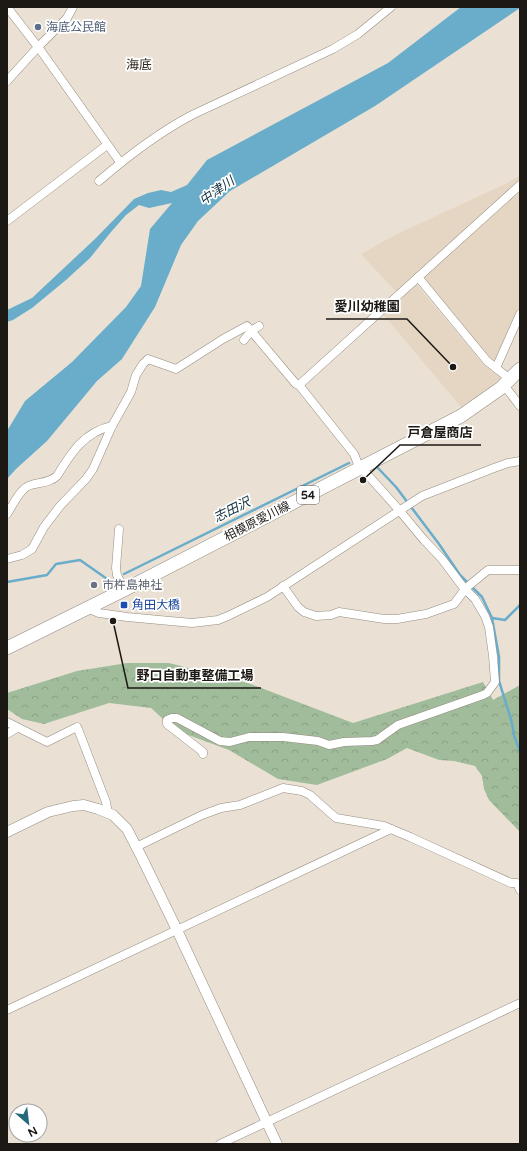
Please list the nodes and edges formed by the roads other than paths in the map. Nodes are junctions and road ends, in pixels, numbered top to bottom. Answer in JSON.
{"nodes":[{"id":1,"x":7,"y":7,"type":"edge"},
{"id":2,"x":73,"y":7,"type":"edge"},
{"id":3,"x":391,"y":7,"type":"edge"},
{"id":4,"x":38,"y":47,"type":"junction"},
{"id":5,"x":7,"y":81,"type":"edge"},
{"id":6,"x":107,"y":145,"type":"junction"},
{"id":7,"x":120,"y":162,"type":"junction"},
{"id":8,"x":99,"y":181,"type":"dead end"},
{"id":9,"x":520,"y":185,"type":"edge"},
{"id":10,"x":7,"y":221,"type":"edge"},
{"id":11,"x":418,"y":277,"type":"junction"},
{"id":12,"x":520,"y":314,"type":"edge"},
{"id":13,"x":259,"y":326,"type":"dead end"},
{"id":14,"x":251,"y":331,"type":"junction"},
{"id":15,"x":244,"y":340,"type":"dead end"},
{"id":16,"x":496,"y":368,"type":"junction"},
{"id":17,"x":520,"y":369,"type":"edge"},
{"id":18,"x":507,"y":382,"type":"junction"},
{"id":19,"x":298,"y":385,"type":"junction"},
{"id":20,"x":520,"y":406,"type":"edge"},
{"id":21,"x":112,"y":426,"type":"junction"},
{"id":22,"x":520,"y":461,"type":"edge"},
{"id":23,"x":361,"y":467,"type":"junction"},
{"id":24,"x":401,"y":508,"type":"junction"},
{"id":25,"x":7,"y":514,"type":"edge"},
{"id":26,"x":119,"y":530,"type":"dead end"},
{"id":27,"x":7,"y":559,"type":"edge"},
{"id":28,"x":520,"y":570,"type":"edge"},
{"id":29,"x":283,"y":586,"type":"junction"},
{"id":30,"x":466,"y":588,"type":"junction"},
{"id":31,"x":124,"y":590,"type":"junction"},
{"id":32,"x":87,"y":608,"type":"junction"},
{"id":33,"x":7,"y":648,"type":"edge"},
{"id":34,"x":7,"y":722,"type":"edge"},
{"id":35,"x":17,"y":728,"type":"junction"},
{"id":36,"x":7,"y":734,"type":"edge"},
{"id":37,"x":203,"y":754,"type":"dead end"},
{"id":38,"x":108,"y":813,"type":"junction"},
{"id":39,"x":391,"y":829,"type":"junction"},
{"id":40,"x":7,"y":832,"type":"edge"},
{"id":41,"x":136,"y":847,"type":"junction"},
{"id":42,"x":519,"y":885,"type":"edge"},
{"id":43,"x":177,"y":930,"type":"junction"},
{"id":44,"x":520,"y":1003,"type":"edge"},
{"id":45,"x":7,"y":1010,"type":"edge"},
{"id":46,"x":267,"y":1122,"type":"junction"},
{"id":47,"x":220,"y":1144,"type":"edge"},
{"id":48,"x":277,"y":1144,"type":"edge"}],
"edges":[{"from":1,"to":4,"type":"street"},
{"from":2,"to":4,"type":"street"},
{"from":3,"to":7,"type":"street"},
{"from":4,"to":5,"type":"street"},
{"from":4,"to":6,"type":"street"},
{"from":6,"to":7,"type":"street"},
{"from":6,"to":10,"type":"street"},
{"from":7,"to":8,"type":"street"},
{"from":9,"to":11,"type":"street"},
{"from":11,"to":16,"type":"street"},
{"from":11,"to":19,"type":"street"},
{"from":12,"to":16,"type":"street"},
{"from":13,"to":14,"type":"street"},
{"from":14,"to":15,"type":"street"},
{"from":14,"to":19,"type":"street"},
{"from":14,"to":21,"type":"street"},
{"from":16,"to":18,"type":"street"},
{"from":17,"to":18,"type":"main road","name":"相模原愛川線","number":"54"},
{"from":18,"to":20,"type":"street"},
{"from":18,"to":23,"type":"main road","name":"相模原愛川線","number":"54"},
{"from":19,"to":23,"type":"street"},
{"from":21,"to":25,"type":"street"},
{"from":21,"to":27,"type":"street"},
{"from":22,"to":24,"type":"street"},
{"from":23,"to":24,"type":"street"},
{"from":23,"to":31,"type":"main road","name":"相模原愛川線","number":"54"},
{"from":24,"to":29,"type":"street"},
{"from":24,"to":30,"type":"street"},
{"from":26,"to":31,"type":"street"},
{"from":28,"to":30,"type":"street"},
{"from":29,"to":30,"type":"street"},
{"from":29,"to":32,"type":"street"},
{"from":30,"to":37,"type":"street"},
{"from":31,"to":32,"type":"main road","name":"相模原愛川線","number":"54"},
{"from":32,"to":33,"type":"main road","name":"相模原愛川線","number":"54"},
{"from":34,"to":35,"type":"street"},
{"from":35,"to":36,"type":"street"},
{"from":35,"to":38,"type":"street"},
{"from":38,"to":40,"type":"street"},
{"from":38,"to":41,"type":"street"},
{"from":39,"to":41,"type":"street"},
{"from":39,"to":42,"type":"street"},
{"from":39,"to":43,"type":"street"},
{"from":41,"to":43,"type":"street"},
{"from":43,"to":45,"type":"street"},
{"from":43,"to":46,"type":"street"},
{"from":44,"to":46,"type":"street"},
{"from":46,"to":47,"type":"street"},
{"from":46,"to":48,"type":"street"}]}
